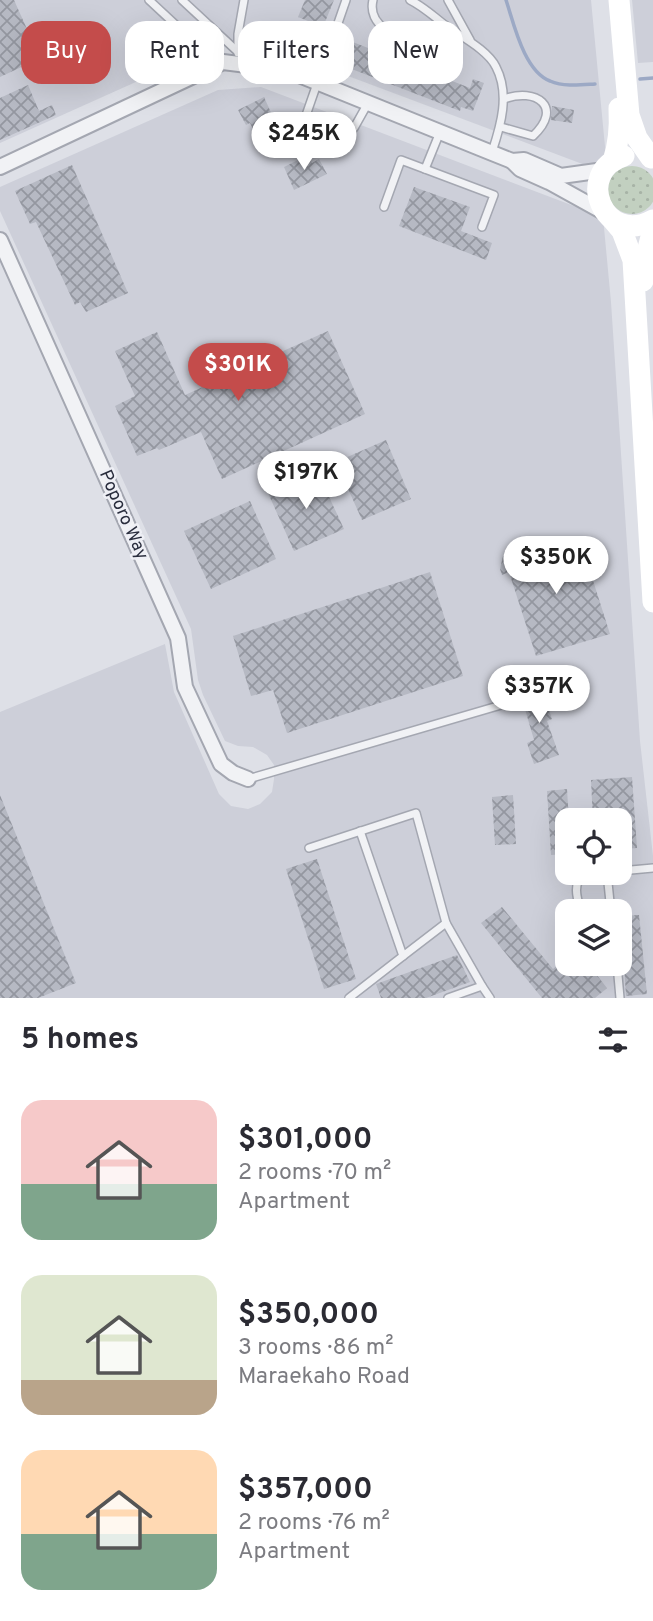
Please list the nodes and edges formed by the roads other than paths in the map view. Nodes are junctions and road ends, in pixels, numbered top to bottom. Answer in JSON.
{"nodes":[{"id":1,"x":149,"y":0,"type":"edge"},
{"id":2,"x":183,"y":0,"type":"edge"},
{"id":3,"x":244,"y":0,"type":"edge"},
{"id":4,"x":346,"y":0,"type":"edge"},
{"id":5,"x":373,"y":0,"type":"edge"},
{"id":6,"x":410,"y":0,"type":"edge"},
{"id":7,"x":448,"y":0,"type":"edge"},
{"id":8,"x":607,"y":0,"type":"edge"},
{"id":9,"x":619,"y":0,"type":"edge"},
{"id":10,"x":172,"y":21,"type":"edge"},
{"id":11,"x":240,"y":21,"type":"edge"},
{"id":12,"x":339,"y":21,"type":"edge"},
{"id":13,"x":377,"y":21,"type":"edge"},
{"id":14,"x":440,"y":21,"type":"edge"},
{"id":15,"x":463,"y":37,"type":"edge"},
{"id":16,"x":473,"y":43,"type":"junction"},
{"id":17,"x":238,"y":58,"type":"joint"},
{"id":18,"x":224,"y":62,"type":"edge"},
{"id":19,"x":177,"y":84,"type":"edge"},
{"id":20,"x":316,"y":84,"type":"edge"},
{"id":21,"x":322,"y":84,"type":"edge"},
{"id":22,"x":504,"y":99,"type":"junction"},
{"id":23,"x":368,"y":103,"type":"junction"},
{"id":24,"x":500,"y":127,"type":"junction"},
{"id":25,"x":440,"y":132,"type":"junction"},
{"id":26,"x":492,"y":153,"type":"junction"},
{"id":27,"x":652,"y":159,"type":"edge"},
{"id":28,"x":512,"y":161,"type":"junction"},
{"id":29,"x":608,"y":166,"type":"junction"},
{"id":30,"x":0,"y":167,"type":"edge"},
{"id":31,"x":425,"y":169,"type":"junction"},
{"id":32,"x":384,"y":206,"type":"dead end"},
{"id":33,"x":609,"y":216,"type":"junction"},
{"id":34,"x":653,"y":220,"type":"edge"},
{"id":35,"x":482,"y":227,"type":"dead end"},
{"id":36,"x":653,"y":229,"type":"edge"},
{"id":37,"x":0,"y":240,"type":"edge"},
{"id":38,"x":641,"y":337,"type":"junction"},
{"id":39,"x":653,"y":429,"type":"edge"},
{"id":40,"x":651,"y":539,"type":"edge"},
{"id":41,"x":653,"y":602,"type":"edge"},
{"id":42,"x":508,"y":703,"type":"dead end"},
{"id":43,"x":248,"y":779,"type":"joint"},
{"id":44,"x":360,"y":831,"type":"junction"},
{"id":45,"x":309,"y":848,"type":"dead end"},
{"id":46,"x":653,"y":868,"type":"edge"},
{"id":47,"x":632,"y":870,"type":"edge"},
{"id":48,"x":446,"y":922,"type":"junction"},
{"id":49,"x":403,"y":956,"type":"junction"},
{"id":50,"x":618,"y":976,"type":"edge"},
{"id":51,"x":482,"y":986,"type":"junction"},
{"id":52,"x":349,"y":998,"type":"edge"},
{"id":53,"x":448,"y":998,"type":"edge"},
{"id":54,"x":490,"y":998,"type":"edge"},
{"id":55,"x":620,"y":998,"type":"edge"}],
"edges":[{"from":1,"to":10,"type":"lane"},
{"from":2,"to":17,"type":"lane"},
{"from":3,"to":11,"type":"lane"},
{"from":4,"to":12,"type":"lane"},
{"from":5,"to":13,"type":"lane"},
{"from":6,"to":14,"type":"lane"},
{"from":7,"to":16,"type":"lane"},
{"from":8,"to":29,"type":"main road"},
{"from":9,"to":27,"type":"main road"},
{"from":15,"to":16,"type":"lane"},
{"from":16,"to":22,"type":"lane"},
{"from":17,"to":18,"type":"street"},
{"from":19,"to":30,"type":"street"},
{"from":20,"to":23,"type":"lane"},
{"from":21,"to":23,"type":"street"},
{"from":22,"to":24,"type":"lane"},
{"from":22,"to":24,"type":"lane"},
{"from":23,"to":25,"type":"street"},
{"from":24,"to":26,"type":"lane"},
{"from":25,"to":26,"type":"street"},
{"from":25,"to":31,"type":"lane"},
{"from":26,"to":28,"type":"street"},
{"from":27,"to":29,"type":"main road"},
{"from":28,"to":29,"type":"street"},
{"from":28,"to":33,"type":"street"},
{"from":29,"to":33,"type":"main road"},
{"from":31,"to":32,"type":"lane"},
{"from":31,"to":35,"type":"lane"},
{"from":33,"to":34,"type":"main road"},
{"from":33,"to":38,"type":"main road"},
{"from":36,"to":38,"type":"main road"},
{"from":37,"to":43,"type":"street","name":"Poporo Way"},
{"from":38,"to":39,"type":"main road"},
{"from":38,"to":40,"type":"main road"},
{"from":40,"to":41,"type":"main road"},
{"from":42,"to":43,"type":"lane"},
{"from":44,"to":45,"type":"lane"},
{"from":44,"to":48,"type":"lane"},
{"from":44,"to":49,"type":"lane"},
{"from":46,"to":47,"type":"lane"},
{"from":48,"to":49,"type":"lane"},
{"from":48,"to":51,"type":"lane"},
{"from":49,"to":52,"type":"lane"},
{"from":50,"to":55,"type":"lane"},
{"from":51,"to":53,"type":"lane"},
{"from":51,"to":54,"type":"lane"}]}
